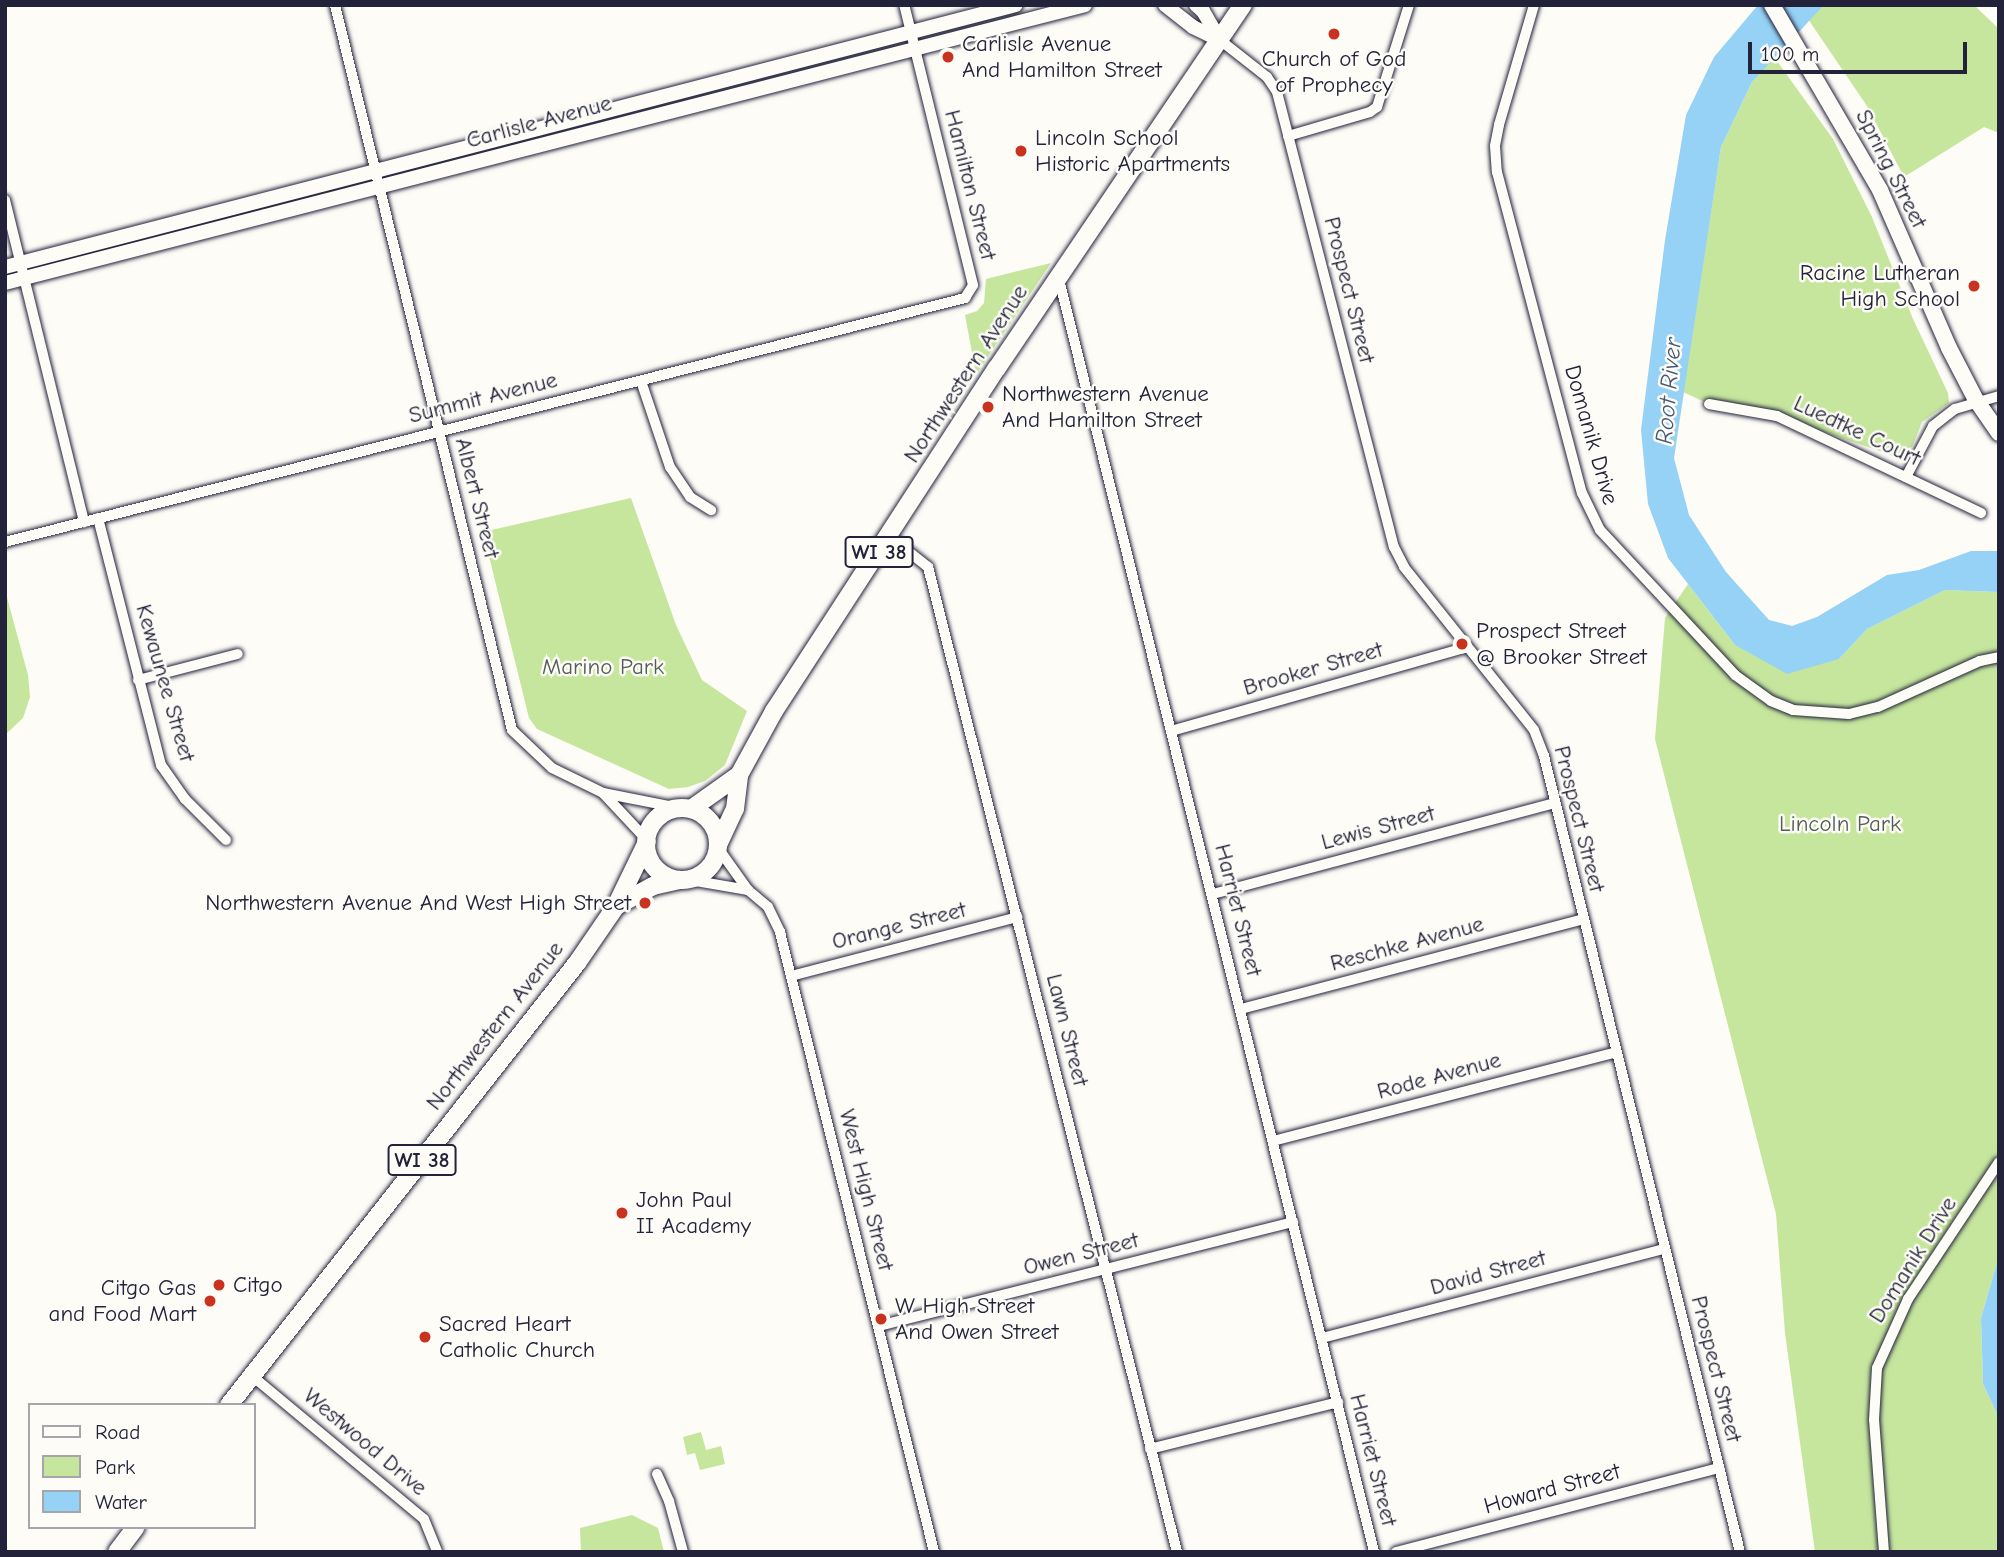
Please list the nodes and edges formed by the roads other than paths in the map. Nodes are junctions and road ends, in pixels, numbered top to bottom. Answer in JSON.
{"nodes":[{"id":1,"x":335,"y":5,"type":"edge"},
{"id":2,"x":904,"y":5,"type":"edge"},
{"id":3,"x":1016,"y":5,"type":"edge"},
{"id":4,"x":1085,"y":5,"type":"edge"},
{"id":5,"x":1165,"y":5,"type":"edge"},
{"id":6,"x":1196,"y":5,"type":"edge"},
{"id":7,"x":1243,"y":5,"type":"edge"},
{"id":8,"x":1409,"y":5,"type":"edge"},
{"id":9,"x":1534,"y":5,"type":"edge"},
{"id":10,"x":1772,"y":5,"type":"edge"},
{"id":11,"x":910,"y":32,"type":"junction"},
{"id":12,"x":1220,"y":40,"type":"junction"},
{"id":13,"x":915,"y":50,"type":"junction"},
{"id":14,"x":610,"y":110,"type":"junction"},
{"id":15,"x":614,"y":126,"type":"junction"},
{"id":16,"x":1288,"y":136,"type":"junction"},
{"id":17,"x":373,"y":172,"type":"junction"},
{"id":18,"x":377,"y":189,"type":"junction"},
{"id":19,"x":5,"y":200,"type":"edge"},
{"id":20,"x":21,"y":263,"type":"junction"},
{"id":21,"x":5,"y":267,"type":"edge"},
{"id":22,"x":25,"y":278,"type":"junction"},
{"id":23,"x":1059,"y":278,"type":"junction"},
{"id":24,"x":5,"y":283,"type":"edge"},
{"id":25,"x":970,"y":293,"type":"joint"},
{"id":26,"x":641,"y":381,"type":"junction"},
{"id":27,"x":1999,"y":396,"type":"edge"},
{"id":28,"x":1976,"y":400,"type":"junction"},
{"id":29,"x":1709,"y":404,"type":"dead end"},
{"id":30,"x":439,"y":430,"type":"junction"},
{"id":31,"x":1999,"y":433,"type":"edge"},
{"id":32,"x":1906,"y":477,"type":"junction"},
{"id":33,"x":711,"y":510,"type":"dead end"},
{"id":34,"x":1981,"y":513,"type":"dead end"},
{"id":35,"x":98,"y":519,"type":"junction"},
{"id":36,"x":84,"y":522,"type":"junction"},
{"id":37,"x":889,"y":536,"type":"junction"},
{"id":38,"x":5,"y":542,"type":"edge"},
{"id":39,"x":1467,"y":647,"type":"junction"},
{"id":40,"x":238,"y":654,"type":"dead end"},
{"id":41,"x":1999,"y":657,"type":"edge"},
{"id":42,"x":138,"y":680,"type":"junction"},
{"id":43,"x":1171,"y":731,"type":"junction"},
{"id":44,"x":739,"y":775,"type":"junction"},
{"id":45,"x":603,"y":793,"type":"junction"},
{"id":46,"x":1555,"y":803,"type":"junction"},
{"id":47,"x":685,"y":809,"type":"junction"},
{"id":48,"x":226,"y":840,"type":"dead end"},
{"id":49,"x":647,"y":841,"type":"junction"},
{"id":50,"x":718,"y":846,"type":"junction"},
{"id":51,"x":684,"y":880,"type":"junction"},
{"id":52,"x":748,"y":890,"type":"junction"},
{"id":53,"x":1213,"y":894,"type":"junction"},
{"id":54,"x":616,"y":906,"type":"junction"},
{"id":55,"x":1017,"y":918,"type":"junction"},
{"id":56,"x":1583,"y":919,"type":"junction"},
{"id":57,"x":791,"y":976,"type":"junction"},
{"id":58,"x":1241,"y":1009,"type":"junction"},
{"id":59,"x":1616,"y":1052,"type":"junction"},
{"id":60,"x":1273,"y":1141,"type":"junction"},
{"id":61,"x":1999,"y":1162,"type":"edge"},
{"id":62,"x":1293,"y":1222,"type":"junction"},
{"id":63,"x":1664,"y":1249,"type":"junction"},
{"id":64,"x":1106,"y":1269,"type":"junction"},
{"id":65,"x":879,"y":1326,"type":"junction"},
{"id":66,"x":1322,"y":1338,"type":"junction"},
{"id":67,"x":251,"y":1375,"type":"junction"},
{"id":68,"x":1338,"y":1402,"type":"junction"},
{"id":69,"x":230,"y":1403,"type":"edge"},
{"id":70,"x":1150,"y":1449,"type":"junction"},
{"id":71,"x":1719,"y":1468,"type":"junction"},
{"id":72,"x":657,"y":1474,"type":"dead end"},
{"id":73,"x":134,"y":1529,"type":"edge"},
{"id":74,"x":117,"y":1552,"type":"edge"},
{"id":75,"x":437,"y":1552,"type":"edge"},
{"id":76,"x":682,"y":1552,"type":"edge"},
{"id":77,"x":934,"y":1552,"type":"edge"},
{"id":78,"x":1177,"y":1552,"type":"edge"},
{"id":79,"x":1374,"y":1552,"type":"edge"},
{"id":80,"x":1396,"y":1552,"type":"edge"},
{"id":81,"x":1740,"y":1552,"type":"edge"},
{"id":82,"x":1884,"y":1552,"type":"edge"}],
"edges":[{"from":1,"to":17,"type":"street","name":"Albert Street"},
{"from":2,"to":11,"type":"street","name":"Hamilton Street"},
{"from":3,"to":11,"type":"street","name":"Carlisle Avenue"},
{"from":4,"to":13,"type":"street","name":"Carlisle Avenue"},
{"from":5,"to":12,"type":"street"},
{"from":6,"to":12,"type":"street"},
{"from":7,"to":12,"type":"main road","name":"Northwestern Avenue","number":"WI 38"},
{"from":8,"to":16,"type":"street"},
{"from":9,"to":41,"type":"street","name":"Domanik Drive"},
{"from":10,"to":28,"type":"main road","name":"Spring Street"},
{"from":11,"to":13,"type":"street","name":"Hamilton Street"},
{"from":11,"to":14,"type":"street","name":"Carlisle Avenue"},
{"from":12,"to":16,"type":"street","name":"Prospect Street"},
{"from":12,"to":23,"type":"main road","name":"Northwestern Avenue","number":"WI 38"},
{"from":13,"to":15,"type":"street","name":"Carlisle Avenue"},
{"from":13,"to":25,"type":"street","name":"Hamilton Street"},
{"from":14,"to":15,"type":"street"},
{"from":14,"to":17,"type":"street","name":"Carlisle Avenue"},
{"from":15,"to":18,"type":"street","name":"Carlisle Avenue"},
{"from":16,"to":39,"type":"street","name":"Prospect Street"},
{"from":17,"to":18,"type":"street","name":"Albert Street"},
{"from":17,"to":20,"type":"street","name":"Carlisle Avenue"},
{"from":18,"to":22,"type":"street","name":"Carlisle Avenue"},
{"from":18,"to":30,"type":"street","name":"Albert Street"},
{"from":19,"to":20,"type":"street"},
{"from":20,"to":21,"type":"street","name":"Carlisle Avenue"},
{"from":20,"to":22,"type":"street"},
{"from":22,"to":24,"type":"street","name":"Carlisle Avenue"},
{"from":22,"to":36,"type":"street"},
{"from":23,"to":37,"type":"main road","name":"Northwestern Avenue","number":"WI 38"},
{"from":23,"to":43,"type":"street","name":"Harriet Street"},
{"from":25,"to":26,"type":"street","name":"Summit Avenue"},
{"from":26,"to":30,"type":"street","name":"Summit Avenue"},
{"from":26,"to":33,"type":"street"},
{"from":27,"to":28,"type":"street"},
{"from":28,"to":31,"type":"main road","name":"Spring Street"},
{"from":28,"to":32,"type":"street"},
{"from":29,"to":32,"type":"street","name":"Luedtke Court"},
{"from":30,"to":35,"type":"street","name":"Summit Avenue"},
{"from":30,"to":45,"type":"street","name":"Albert Street"},
{"from":32,"to":34,"type":"street","name":"Luedtke Court"},
{"from":35,"to":36,"type":"street","name":"Summit Avenue"},
{"from":35,"to":42,"type":"street","name":"Kewaunee Street"},
{"from":36,"to":38,"type":"street","name":"Summit Avenue"},
{"from":37,"to":44,"type":"main road","name":"Northwestern Avenue","number":"WI 38"},
{"from":37,"to":55,"type":"street","name":"Lawn Street"},
{"from":39,"to":43,"type":"street","name":"Brooker Street"},
{"from":39,"to":46,"type":"street","name":"Prospect Street"},
{"from":40,"to":42,"type":"street"},
{"from":42,"to":48,"type":"street","name":"Kewaunee Street"},
{"from":43,"to":53,"type":"street","name":"Harriet Street"},
{"from":44,"to":47,"type":"main road","name":"Northwestern Avenue","number":"WI 38"},
{"from":44,"to":50,"type":"main road","name":"Northwestern Avenue","number":"WI 38"},
{"from":45,"to":47,"type":"street","name":"Albert Street"},
{"from":45,"to":49,"type":"street","name":"Albert Street"},
{"from":46,"to":53,"type":"street","name":"Lewis Street"},
{"from":46,"to":56,"type":"street","name":"Prospect Street"},
{"from":47,"to":49,"type":"main road","number":"WI 38"},
{"from":47,"to":50,"type":"main road"},
{"from":49,"to":51,"type":"main road"},
{"from":49,"to":54,"type":"main road","name":"Northwestern Avenue","number":"WI 38"},
{"from":50,"to":51,"type":"main road","number":"WI 38"},
{"from":50,"to":52,"type":"street","name":"West High Street"},
{"from":51,"to":52,"type":"street"},
{"from":51,"to":54,"type":"main road","name":"Northwestern Avenue","number":"WI 38"},
{"from":52,"to":57,"type":"street","name":"West High Street"},
{"from":53,"to":58,"type":"street","name":"Harriet Street"},
{"from":54,"to":67,"type":"main road","name":"Northwestern Avenue","number":"WI 38"},
{"from":55,"to":57,"type":"street","name":"Orange Street"},
{"from":55,"to":64,"type":"street","name":"Lawn Street"},
{"from":56,"to":58,"type":"street","name":"Reschke Avenue"},
{"from":56,"to":59,"type":"street","name":"Prospect Street"},
{"from":57,"to":65,"type":"street","name":"West High Street"},
{"from":58,"to":60,"type":"street","name":"Harriet Street"},
{"from":59,"to":60,"type":"street","name":"Rode Avenue"},
{"from":59,"to":63,"type":"street","name":"Prospect Street"},
{"from":60,"to":62,"type":"street","name":"Harriet Street"},
{"from":61,"to":82,"type":"street","name":"Domanik Drive"},
{"from":62,"to":64,"type":"street","name":"Owen Street"},
{"from":62,"to":66,"type":"street","name":"Harriet Street"},
{"from":63,"to":66,"type":"street","name":"David Street"},
{"from":63,"to":71,"type":"street","name":"Prospect Street"},
{"from":64,"to":65,"type":"street","name":"Owen Street"},
{"from":64,"to":70,"type":"street","name":"Lawn Street"},
{"from":65,"to":77,"type":"street","name":"West High Street"},
{"from":66,"to":68,"type":"street","name":"Harriet Street"},
{"from":67,"to":69,"type":"main road","name":"Northwestern Avenue","number":"WI 38"},
{"from":67,"to":75,"type":"street","name":"Westwood Drive"},
{"from":68,"to":70,"type":"street"},
{"from":68,"to":79,"type":"street","name":"Harriet Street"},
{"from":70,"to":78,"type":"street","name":"Lawn Street"},
{"from":71,"to":80,"type":"street","name":"Howard Street"},
{"from":71,"to":81,"type":"street","name":"Prospect Street"},
{"from":72,"to":76,"type":"street"},
{"from":73,"to":74,"type":"main road"}]}
